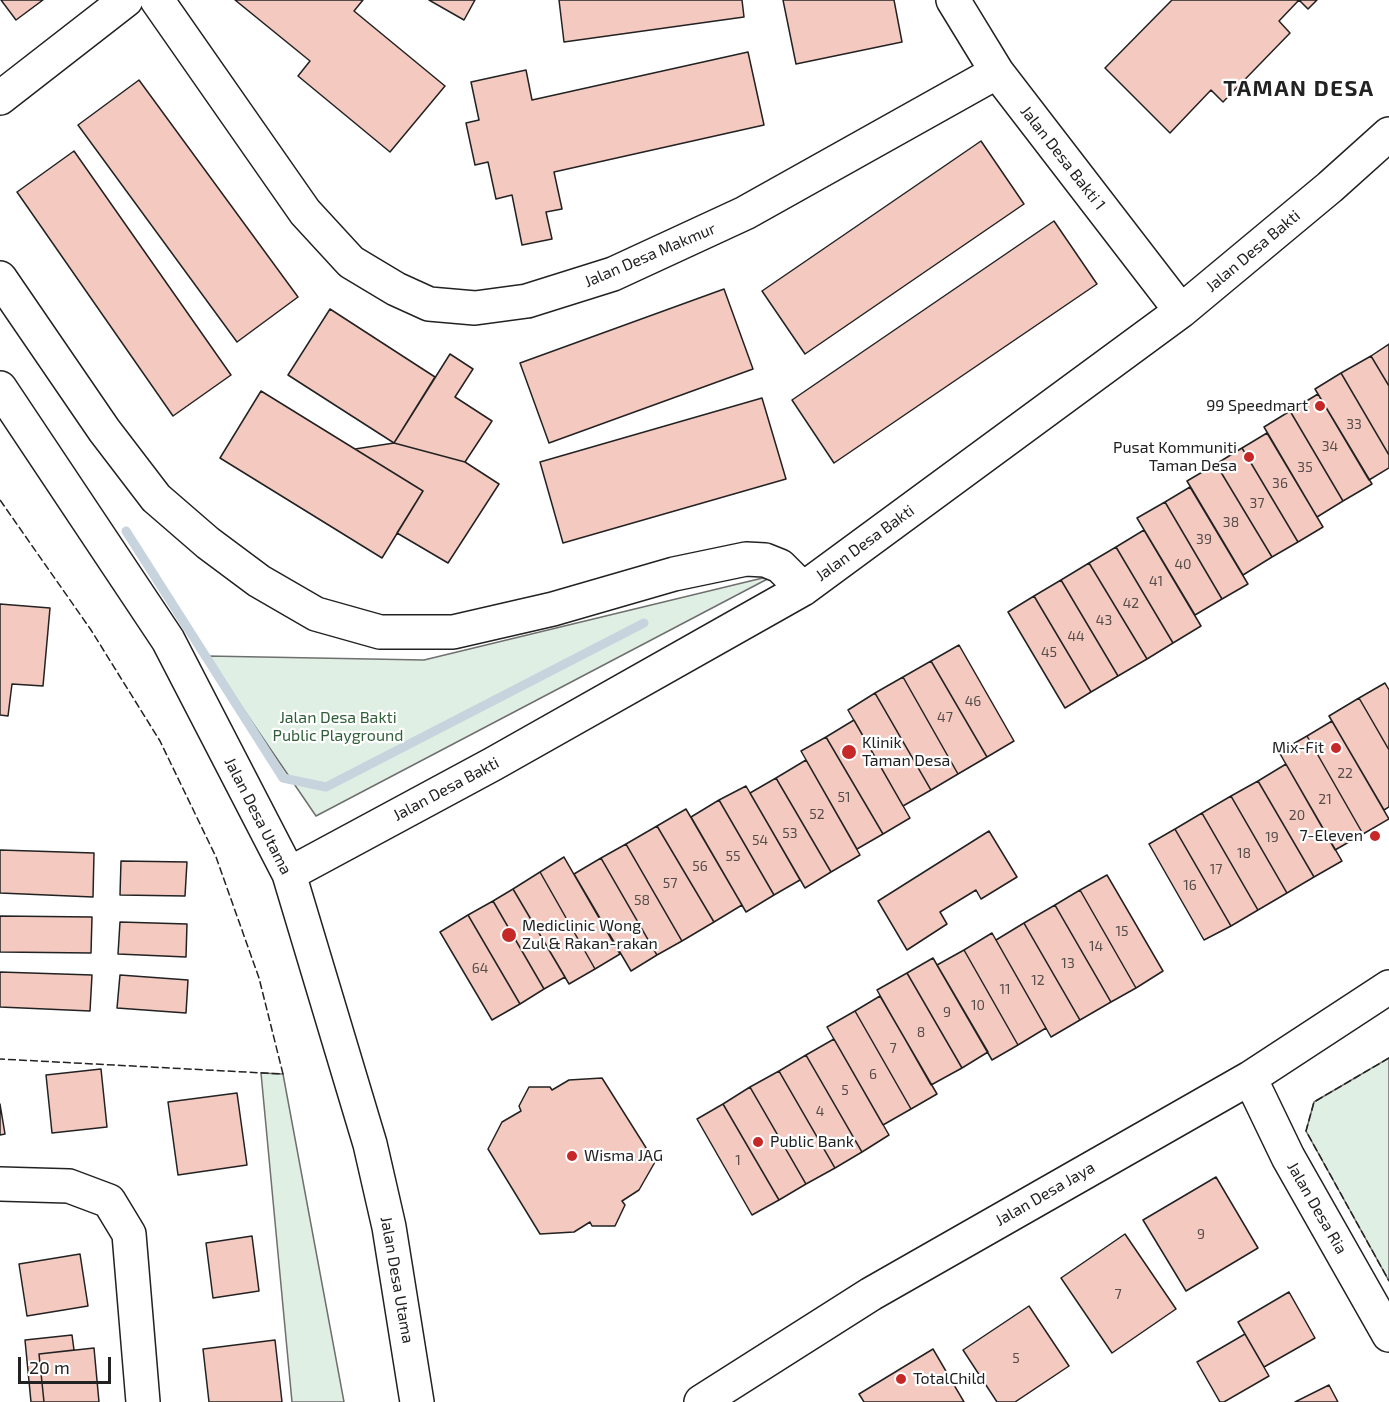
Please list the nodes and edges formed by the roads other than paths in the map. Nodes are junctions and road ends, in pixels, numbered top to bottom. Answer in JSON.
{"nodes":[{"id":1,"x":126,"y":0,"type":"edge"},
{"id":2,"x":157,"y":0,"type":"edge"},
{"id":3,"x":953,"y":0,"type":"edge"},
{"id":4,"x":997,"y":72,"type":"junction"},
{"id":5,"x":0,"y":98,"type":"edge"},
{"id":6,"x":1389,"y":134,"type":"edge"},
{"id":7,"x":0,"y":278,"type":"edge"},
{"id":8,"x":1181,"y":311,"type":"junction"},
{"id":9,"x":0,"y":388,"type":"edge"},
{"id":10,"x":802,"y":589,"type":"junction"},
{"id":11,"x":289,"y":874,"type":"junction"},
{"id":12,"x":1389,"y":987,"type":"edge"},
{"id":13,"x":1250,"y":1078,"type":"junction"},
{"id":14,"x":0,"y":1184,"type":"edge"},
{"id":15,"x":1389,"y":1335,"type":"edge"},
{"id":16,"x":143,"y":1402,"type":"edge"},
{"id":17,"x":417,"y":1402,"type":"edge"},
{"id":18,"x":701,"y":1402,"type":"edge"}],
"edges":[{"from":1,"to":5,"type":"street"},
{"from":2,"to":4,"type":"street","name":"Jalan Desa Makmur"},
{"from":3,"to":4,"type":"street","name":"Jalan Desa Bakti 1"},
{"from":4,"to":8,"type":"street","name":"Jalan Desa Bakti 1"},
{"from":6,"to":8,"type":"street","name":"Jalan Desa Bakti"},
{"from":7,"to":10,"type":"street"},
{"from":8,"to":10,"type":"street","name":"Jalan Desa Bakti"},
{"from":9,"to":11,"type":"street","name":"Jalan Desa Utama"},
{"from":10,"to":11,"type":"street","name":"Jalan Desa Bakti"},
{"from":11,"to":17,"type":"street","name":"Jalan Desa Utama"},
{"from":12,"to":13,"type":"street","name":"Jalan Desa Jaya"},
{"from":13,"to":15,"type":"street","name":"Jalan Desa Ria"},
{"from":13,"to":18,"type":"street","name":"Jalan Desa Jaya"},
{"from":14,"to":16,"type":"street"}]}
